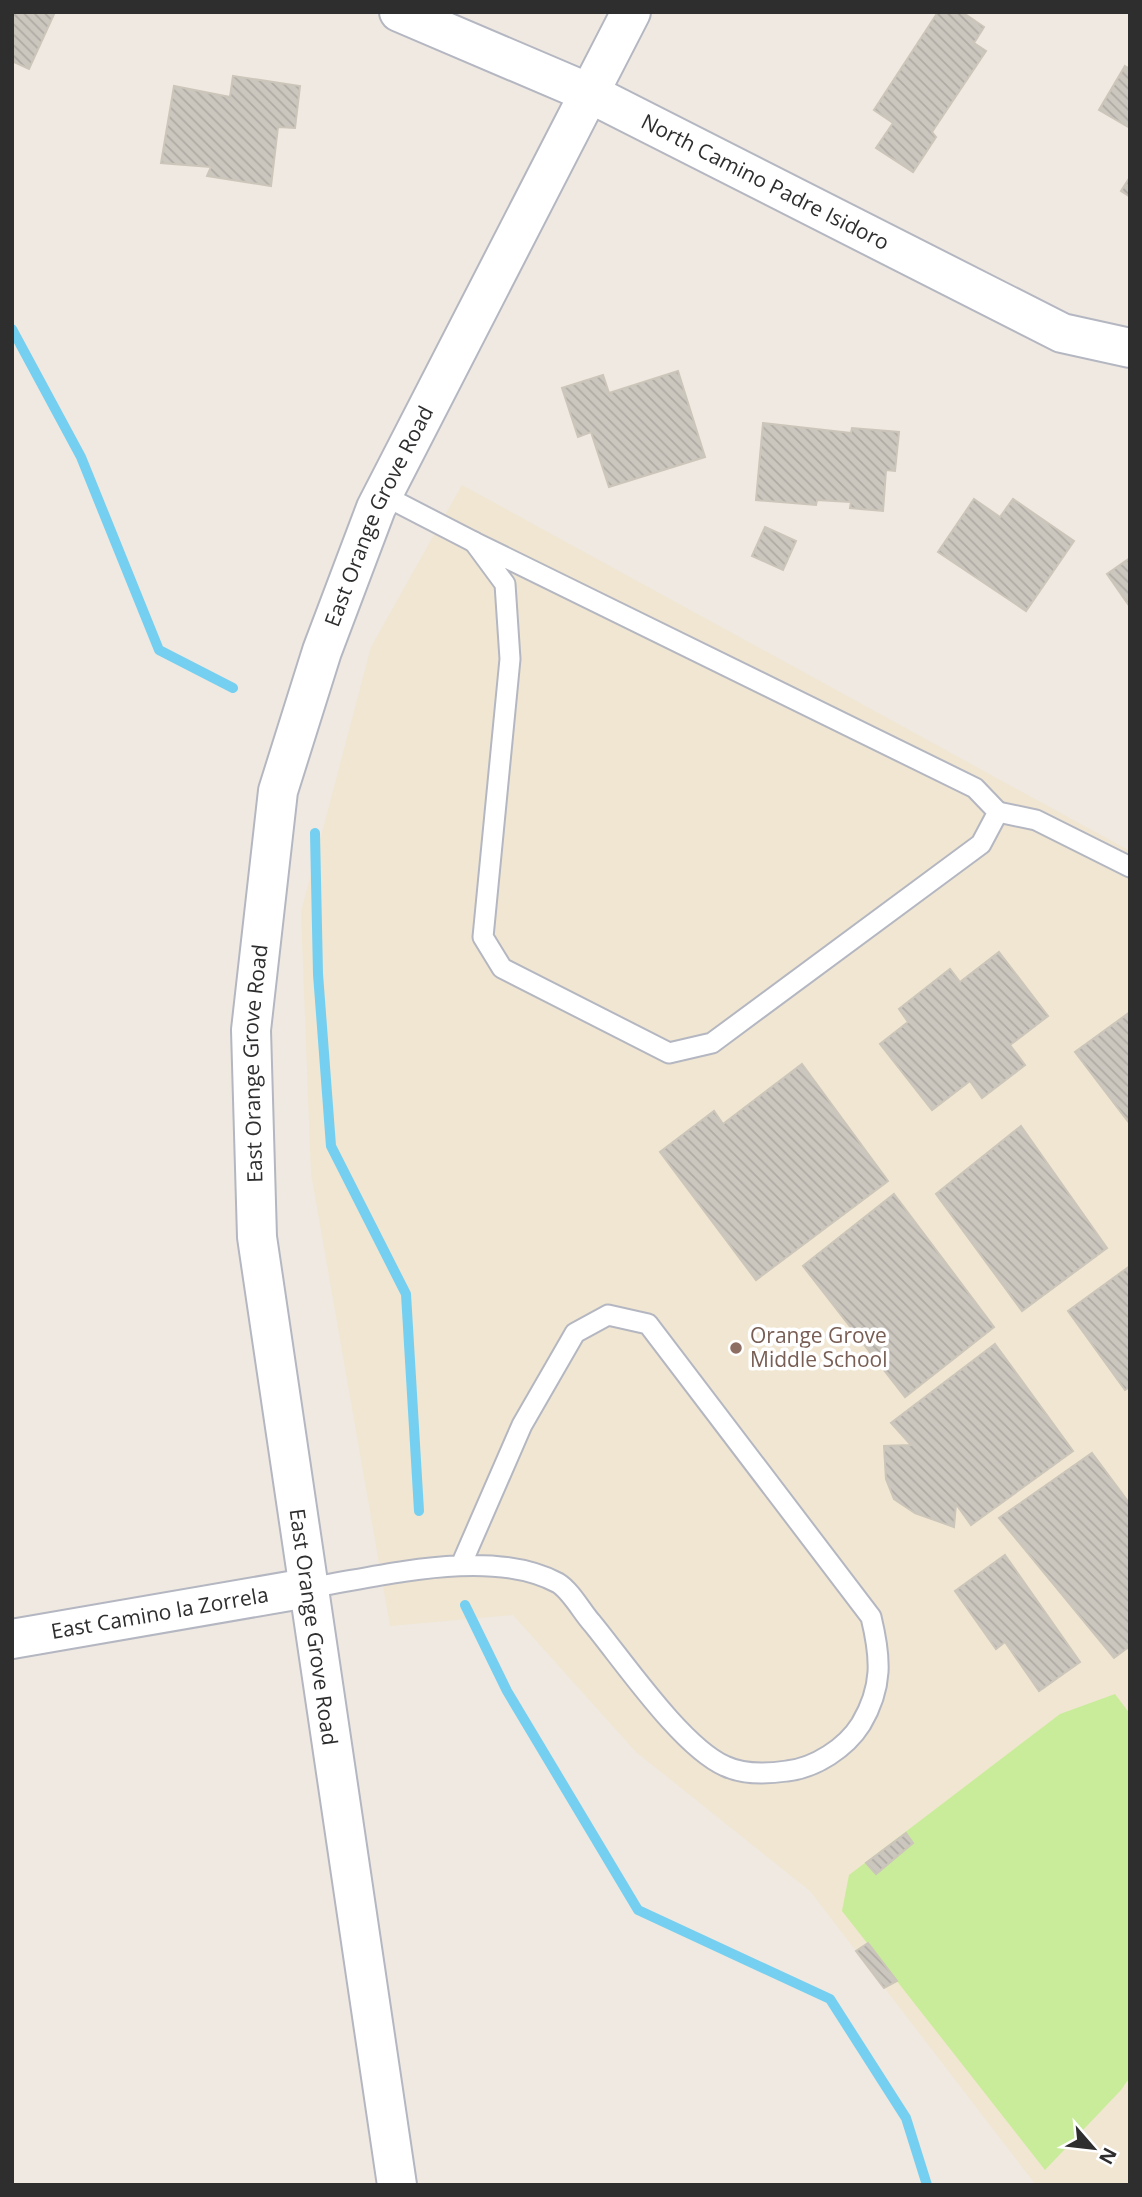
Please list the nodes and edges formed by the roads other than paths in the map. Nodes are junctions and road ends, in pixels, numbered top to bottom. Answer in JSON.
{"nodes":[{"id":1,"x":400,"y":12,"type":"edge"},
{"id":2,"x":631,"y":12,"type":"edge"},
{"id":3,"x":589,"y":93,"type":"junction"},
{"id":4,"x":1130,"y":348,"type":"edge"},
{"id":5,"x":383,"y":495,"type":"junction"},
{"id":6,"x":474,"y":542,"type":"junction"},
{"id":7,"x":998,"y":812,"type":"junction"},
{"id":8,"x":1130,"y":867,"type":"edge"},
{"id":9,"x":461,"y":1565,"type":"junction"},
{"id":10,"x":307,"y":1588,"type":"junction"},
{"id":11,"x":14,"y":1639,"type":"edge"},
{"id":12,"x":397,"y":2185,"type":"edge"}],
"edges":[{"from":1,"to":3,"type":"main road","name":"North Camino Padre Isidoro"},
{"from":2,"to":3,"type":"main road","name":"East Orange Grove Road"},
{"from":3,"to":4,"type":"main road","name":"North Camino Padre Isidoro"},
{"from":3,"to":5,"type":"main road","name":"East Orange Grove Road"},
{"from":5,"to":6,"type":"lane"},
{"from":5,"to":10,"type":"main road","name":"East Orange Grove Road"},
{"from":6,"to":7,"type":"lane"},
{"from":6,"to":7,"type":"lane"},
{"from":7,"to":8,"type":"lane"},
{"from":9,"to":9,"type":"lane"},
{"from":9,"to":10,"type":"lane"},
{"from":10,"to":11,"type":"main road","name":"East Camino la Zorrela"},
{"from":10,"to":12,"type":"main road","name":"East Orange Grove Road"}]}
